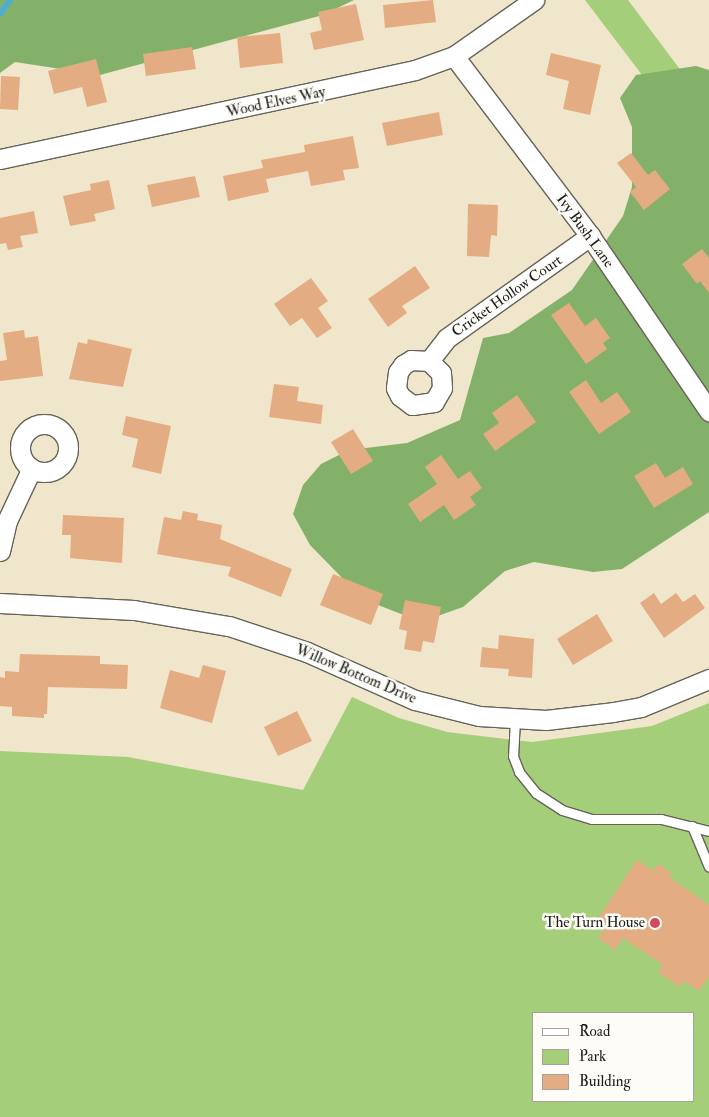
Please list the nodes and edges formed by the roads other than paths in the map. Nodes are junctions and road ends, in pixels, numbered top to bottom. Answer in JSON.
{"nodes":[{"id":1,"x":534,"y":0,"type":"edge"},
{"id":2,"x":454,"y":56,"type":"junction"},
{"id":3,"x":0,"y":159,"type":"edge"},
{"id":4,"x":590,"y":236,"type":"junction"},
{"id":5,"x":429,"y":361,"type":"dead end"},
{"id":6,"x":709,"y":411,"type":"edge"},
{"id":7,"x":31,"y":470,"type":"dead end"},
{"id":8,"x":0,"y":550,"type":"edge"},
{"id":9,"x":0,"y":602,"type":"edge"},
{"id":10,"x":709,"y":679,"type":"edge"},
{"id":11,"x":515,"y":719,"type":"junction"},
{"id":12,"x":692,"y":826,"type":"junction"},
{"id":13,"x":709,"y":831,"type":"edge"},
{"id":14,"x":709,"y":867,"type":"edge"}],
"edges":[{"from":1,"to":2,"type":"street","name":"Wood Elves Way"},
{"from":2,"to":3,"type":"street","name":"Wood Elves Way"},
{"from":2,"to":4,"type":"street","name":"Ivy Bush Lane"},
{"from":4,"to":5,"type":"street","name":"Cricket Hollow Court"},
{"from":4,"to":6,"type":"street","name":"Ivy Bush Lane"},
{"from":7,"to":8,"type":"street"},
{"from":9,"to":11,"type":"street","name":"Willow Bottom Drive"},
{"from":10,"to":11,"type":"street","name":"Willow Bottom Drive"},
{"from":11,"to":12,"type":"lane"},
{"from":12,"to":13,"type":"lane"},
{"from":12,"to":14,"type":"lane"}]}
